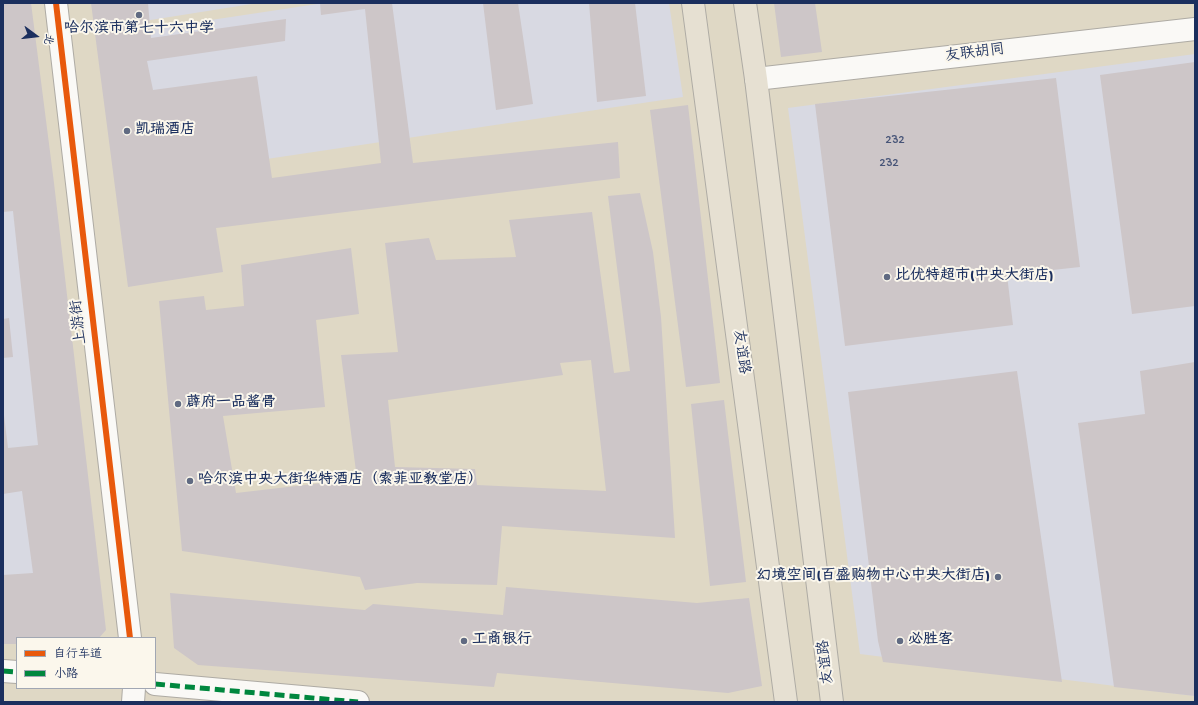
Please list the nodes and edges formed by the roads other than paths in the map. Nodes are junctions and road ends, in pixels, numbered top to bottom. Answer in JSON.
{"nodes":[{"id":1,"x":56,"y":3,"type":"edge"},
{"id":2,"x":693,"y":3,"type":"edge"},
{"id":3,"x":745,"y":3,"type":"edge"},
{"id":4,"x":1195,"y":29,"type":"edge"},
{"id":5,"x":756,"y":79,"type":"junction"},
{"id":6,"x":130,"y":637,"type":"edge"},
{"id":7,"x":3,"y":671,"type":"edge"},
{"id":8,"x":16,"y":672,"type":"edge"},
{"id":9,"x":156,"y":684,"type":"edge"},
{"id":10,"x":134,"y":689,"type":"edge"},
{"id":11,"x":325,"y":701,"type":"edge"},
{"id":12,"x":133,"y":702,"type":"edge"},
{"id":13,"x":358,"y":702,"type":"edge"},
{"id":14,"x":786,"y":702,"type":"edge"},
{"id":15,"x":832,"y":702,"type":"edge"}],
"edges":[{"from":1,"to":6,"type":"street","name":"上游街"},
{"from":2,"to":14,"type":"highway","name":"友谊路"},
{"from":3,"to":5,"type":"highway","name":"友谊路"},
{"from":4,"to":5,"type":"street","name":"友联胡同"},
{"from":5,"to":15,"type":"highway","name":"友谊路"},
{"from":7,"to":8,"type":"street"},
{"from":9,"to":11,"type":"street"},
{"from":10,"to":12,"type":"street"},
{"from":11,"to":13,"type":"street"}]}
